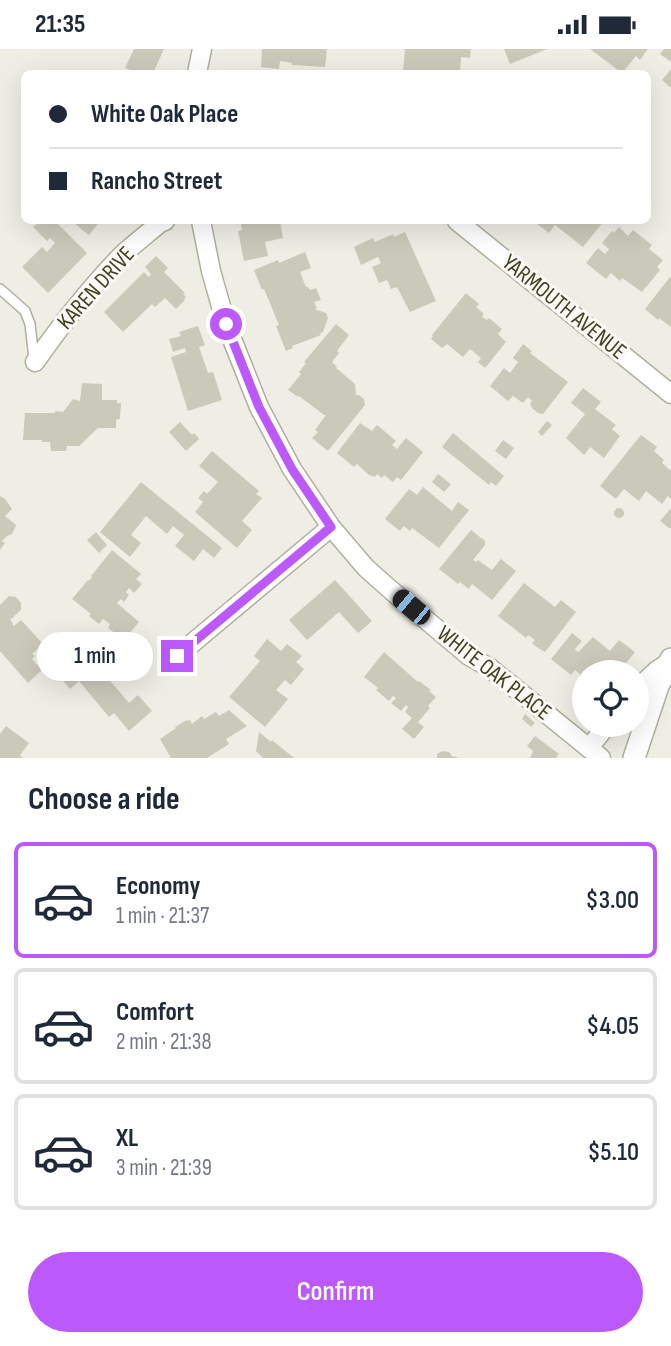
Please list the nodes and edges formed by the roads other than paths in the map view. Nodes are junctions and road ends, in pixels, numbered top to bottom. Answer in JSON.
{"nodes":[{"id":1,"x":202,"y":49,"type":"edge"},
{"id":2,"x":198,"y":70,"type":"edge"},
{"id":3,"x":159,"y":224,"type":"edge"},
{"id":4,"x":202,"y":224,"type":"edge"},
{"id":5,"x":461,"y":224,"type":"edge"},
{"id":6,"x":0,"y":289,"type":"edge"},
{"id":7,"x":35,"y":362,"type":"joint"},
{"id":8,"x":671,"y":394,"type":"edge"},
{"id":9,"x":331,"y":527,"type":"junction"},
{"id":10,"x":177,"y":656,"type":"dead end"},
{"id":11,"x":670,"y":661,"type":"edge"},
{"id":12,"x":649,"y":678,"type":"edge"},
{"id":13,"x":595,"y":753,"type":"edge"},
{"id":14,"x":635,"y":758,"type":"edge"}],
"edges":[{"from":1,"to":2,"type":"street"},
{"from":3,"to":7,"type":"street","name":"KAREN DRIVE"},
{"from":4,"to":9,"type":"street","name":"WHITE OAK PLACE"},
{"from":5,"to":8,"type":"street","name":"YARMOUTH AVENUE"},
{"from":6,"to":7,"type":"lane"},
{"from":9,"to":10,"type":"street"},
{"from":9,"to":13,"type":"street","name":"WHITE OAK PLACE"},
{"from":11,"to":12,"type":"street"},
{"from":11,"to":14,"type":"street"}]}
